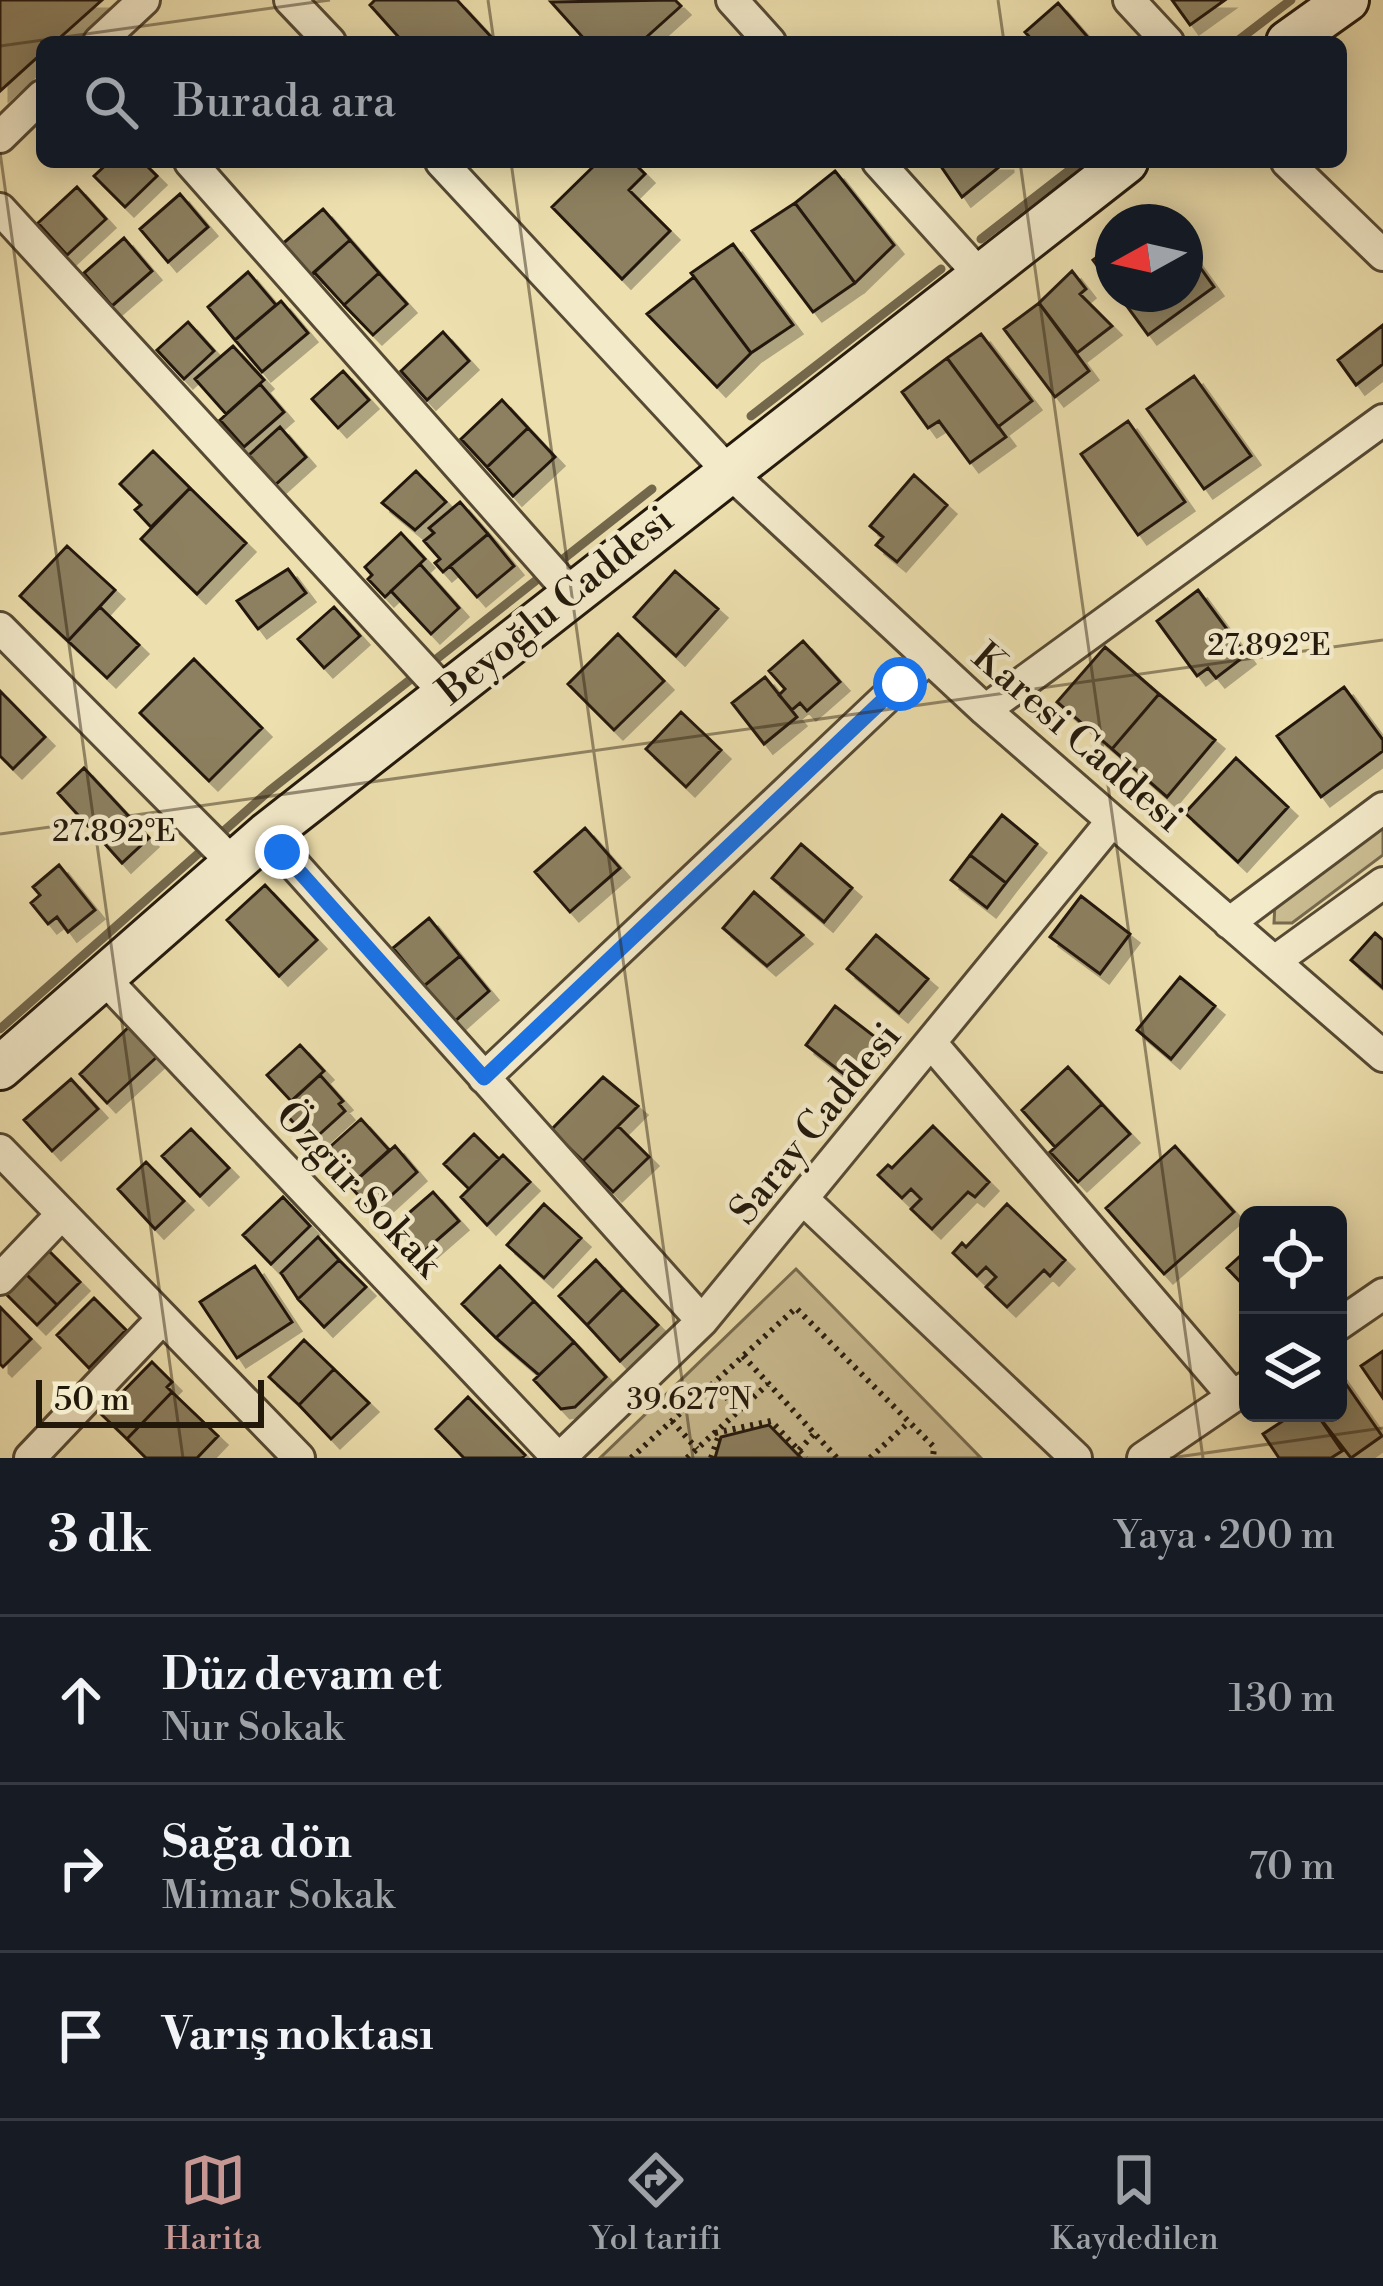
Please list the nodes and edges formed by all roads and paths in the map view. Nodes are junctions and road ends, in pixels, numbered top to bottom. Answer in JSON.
{"nodes":[{"id":1,"x":144,"y":0,"type":"edge"},
{"id":2,"x":732,"y":0,"type":"edge"},
{"id":3,"x":1129,"y":0,"type":"edge"},
{"id":4,"x":1347,"y":0,"type":"edge"},
{"id":5,"x":297,"y":2,"type":"edge"},
{"id":6,"x":105,"y":36,"type":"edge"},
{"id":7,"x":324,"y":36,"type":"edge"},
{"id":8,"x":765,"y":36,"type":"edge"},
{"id":9,"x":1162,"y":36,"type":"edge"},
{"id":10,"x":1296,"y":36,"type":"edge"},
{"id":11,"x":36,"y":102,"type":"edge"},
{"id":12,"x":0,"y":136,"type":"edge"},
{"id":13,"x":195,"y":168,"type":"edge"},
{"id":14,"x":447,"y":168,"type":"edge"},
{"id":15,"x":883,"y":168,"type":"edge"},
{"id":16,"x":1118,"y":168,"type":"edge"},
{"id":17,"x":1293,"y":168,"type":"edge"},
{"id":18,"x":0,"y":209,"type":"edge"},
{"id":19,"x":1383,"y":255,"type":"edge"},
{"id":20,"x":979,"y":273,"type":"junction"},
{"id":21,"x":1383,"y":420,"type":"edge"},
{"id":22,"x":727,"y":470,"type":"junction"},
{"id":23,"x":557,"y":577,"type":"junction"},
{"id":24,"x":0,"y":628,"type":"edge"},
{"id":25,"x":928,"y":658,"type":"junction"},
{"id":26,"x":431,"y":677,"type":"junction"},
{"id":27,"x":985,"y":710,"type":"junction"},
{"id":28,"x":1383,"y":808,"type":"edge"},
{"id":29,"x":1112,"y":821,"type":"junction"},
{"id":30,"x":266,"y":834,"type":"junction"},
{"id":31,"x":218,"y":848,"type":"junction"},
{"id":32,"x":1383,"y":883,"type":"edge"},
{"id":33,"x":1229,"y":923,"type":"junction"},
{"id":34,"x":1275,"y":961,"type":"junction"},
{"id":35,"x":101,"y":975,"type":"junction"},
{"id":36,"x":932,"y":1044,"type":"junction"},
{"id":37,"x":1383,"y":1056,"type":"edge"},
{"id":38,"x":0,"y":1068,"type":"edge"},
{"id":39,"x":484,"y":1078,"type":"junction"},
{"id":40,"x":0,"y":1150,"type":"edge"},
{"id":41,"x":805,"y":1201,"type":"junction"},
{"id":42,"x":61,"y":1215,"type":"junction"},
{"id":43,"x":0,"y":1279,"type":"edge"},
{"id":44,"x":1383,"y":1294,"type":"edge"},
{"id":45,"x":163,"y":1318,"type":"junction"},
{"id":46,"x":1347,"y":1318,"type":"edge"},
{"id":47,"x":702,"y":1321,"type":"junction"},
{"id":48,"x":743,"y":1357,"type":"junction"},
{"id":49,"x":713,"y":1384,"type":"junction"},
{"id":50,"x":768,"y":1384,"type":"junction"},
{"id":51,"x":1239,"y":1390,"type":"edge"},
{"id":52,"x":1239,"y":1392,"type":"edge"},
{"id":53,"x":739,"y":1410,"type":"junction"},
{"id":54,"x":672,"y":1421,"type":"junction"},
{"id":55,"x":909,"y":1422,"type":"junction"},
{"id":56,"x":717,"y":1434,"type":"junction"},
{"id":57,"x":814,"y":1434,"type":"junction"},
{"id":58,"x":697,"y":1449,"type":"junction"},
{"id":59,"x":799,"y":1450,"type":"junction"},
{"id":60,"x":880,"y":1454,"type":"edge"},
{"id":61,"x":30,"y":1458,"type":"edge"},
{"id":62,"x":299,"y":1458,"type":"edge"},
{"id":63,"x":559,"y":1458,"type":"edge"},
{"id":64,"x":631,"y":1458,"type":"edge"},
{"id":65,"x":687,"y":1458,"type":"edge"},
{"id":66,"x":711,"y":1458,"type":"edge"},
{"id":67,"x":806,"y":1458,"type":"edge"},
{"id":68,"x":837,"y":1458,"type":"edge"},
{"id":69,"x":870,"y":1458,"type":"edge"},
{"id":70,"x":933,"y":1458,"type":"edge"},
{"id":71,"x":1076,"y":1458,"type":"edge"},
{"id":72,"x":1143,"y":1458,"type":"edge"}],
"edges":[{"from":1,"to":6,"type":"street"},
{"from":2,"to":8,"type":"street"},
{"from":3,"to":9,"type":"street"},
{"from":4,"to":10,"type":"main road"},
{"from":5,"to":7,"type":"street"},
{"from":11,"to":12,"type":"street"},
{"from":13,"to":23,"type":"street"},
{"from":14,"to":22,"type":"street","name":"Karesi Caddesi"},
{"from":15,"to":20,"type":"street"},
{"from":16,"to":20,"type":"main road","name":"Beyoğlu Caddesi"},
{"from":17,"to":19,"type":"street"},
{"from":18,"to":26,"type":"street"},
{"from":20,"to":22,"type":"main road","name":"Beyoğlu Caddesi"},
{"from":21,"to":27,"type":"street"},
{"from":22,"to":23,"type":"main road","name":"Beyoğlu Caddesi"},
{"from":22,"to":25,"type":"street","name":"Karesi Caddesi"},
{"from":23,"to":26,"type":"main road","name":"Beyoğlu Caddesi"},
{"from":24,"to":31,"type":"street"},
{"from":25,"to":27,"type":"street","name":"Karesi Caddesi"},
{"from":25,"to":39,"type":"street"},
{"from":26,"to":30,"type":"main road","name":"Beyoğlu Caddesi"},
{"from":27,"to":29,"type":"street","name":"Karesi Caddesi"},
{"from":28,"to":33,"type":"street"},
{"from":29,"to":33,"type":"street","name":"Karesi Caddesi"},
{"from":29,"to":36,"type":"street","name":"Saray Caddesi"},
{"from":30,"to":31,"type":"main road","name":"Beyoğlu Caddesi"},
{"from":30,"to":39,"type":"street"},
{"from":31,"to":35,"type":"main road","name":"Beyoğlu Caddesi"},
{"from":32,"to":34,"type":"street"},
{"from":33,"to":34,"type":"street","name":"Karesi Caddesi"},
{"from":34,"to":37,"type":"street","name":"Karesi Caddesi"},
{"from":35,"to":38,"type":"main road","name":"Beyoğlu Caddesi"},
{"from":35,"to":63,"type":"street","name":"Özgür Sokak"},
{"from":36,"to":41,"type":"street","name":"Saray Caddesi"},
{"from":36,"to":51,"type":"street"},
{"from":39,"to":47,"type":"street"},
{"from":40,"to":42,"type":"street"},
{"from":41,"to":47,"type":"street","name":"Saray Caddesi"},
{"from":41,"to":71,"type":"street"},
{"from":42,"to":43,"type":"street"},
{"from":42,"to":45,"type":"street"},
{"from":44,"to":46,"type":"street"},
{"from":45,"to":61,"type":"street"},
{"from":45,"to":62,"type":"street"},
{"from":47,"to":63,"type":"street","name":"Saray Caddesi"},
{"from":48,"to":49,"type":"path"},
{"from":48,"to":50,"type":"path"},
{"from":48,"to":55,"type":"path"},
{"from":49,"to":53,"type":"path"},
{"from":49,"to":54,"type":"path"},
{"from":50,"to":53,"type":"path"},
{"from":50,"to":57,"type":"path"},
{"from":52,"to":72,"type":"street"},
{"from":53,"to":56,"type":"path"},
{"from":54,"to":58,"type":"path"},
{"from":54,"to":64,"type":"path"},
{"from":55,"to":60,"type":"path"},
{"from":55,"to":70,"type":"path"},
{"from":56,"to":58,"type":"path"},
{"from":56,"to":59,"type":"path"},
{"from":56,"to":66,"type":"path"},
{"from":57,"to":59,"type":"path"},
{"from":57,"to":68,"type":"path"},
{"from":58,"to":65,"type":"path"},
{"from":59,"to":67,"type":"path"},
{"from":60,"to":69,"type":"path"}]}
